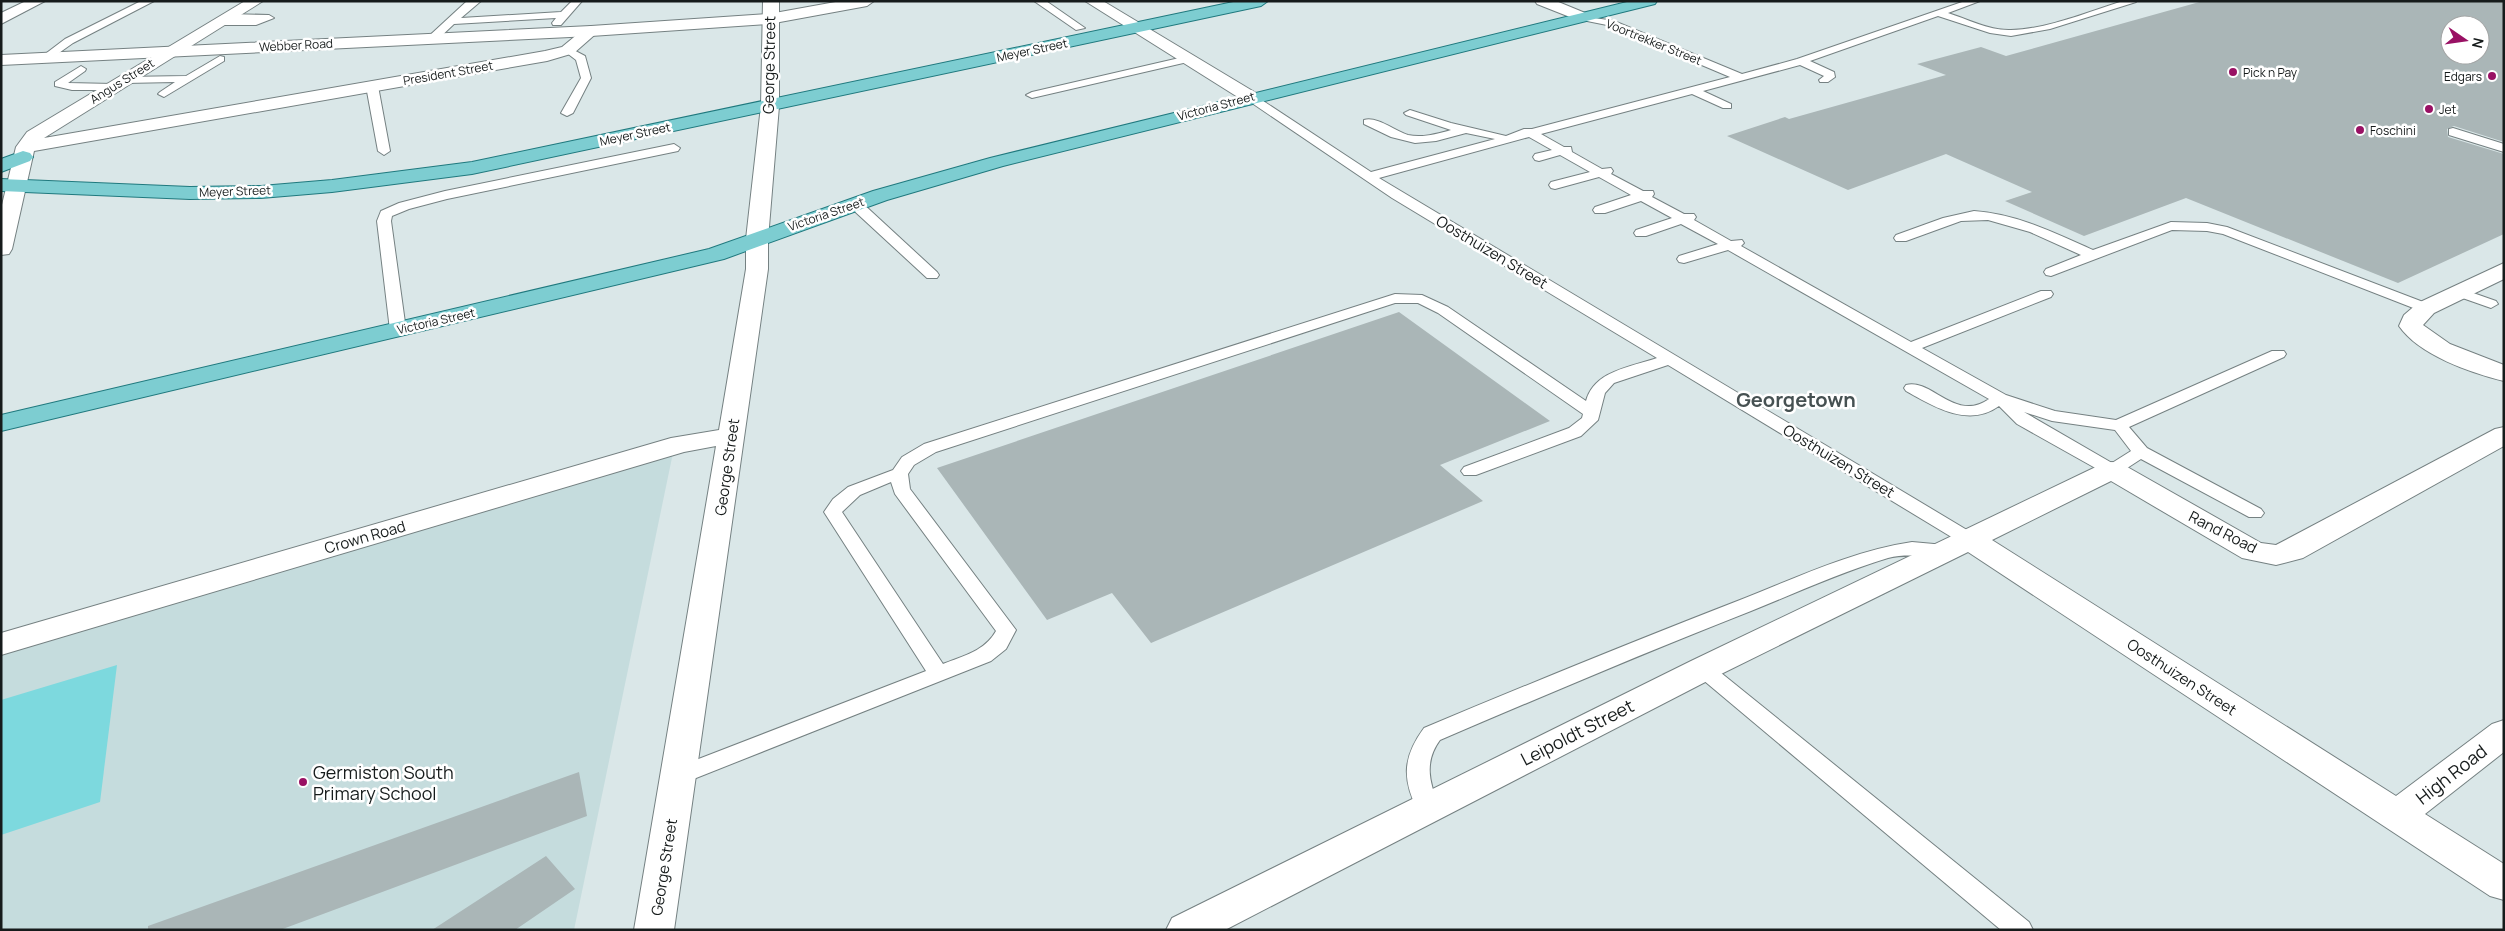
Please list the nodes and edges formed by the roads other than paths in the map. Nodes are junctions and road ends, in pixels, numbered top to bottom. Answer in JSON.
{"nodes":[{"id":1,"x":38,"y":1,"type":"edge"},
{"id":2,"x":149,"y":1,"type":"edge"},
{"id":3,"x":256,"y":1,"type":"edge"},
{"id":4,"x":476,"y":1,"type":"edge"},
{"id":5,"x":577,"y":1,"type":"edge"},
{"id":6,"x":867,"y":1,"type":"edge"},
{"id":7,"x":1039,"y":1,"type":"edge"},
{"id":8,"x":1092,"y":1,"type":"edge"},
{"id":9,"x":1261,"y":1,"type":"edge"},
{"id":10,"x":1542,"y":1,"type":"edge"},
{"id":11,"x":1650,"y":1,"type":"edge"},
{"id":12,"x":1975,"y":1,"type":"edge"},
{"id":13,"x":2128,"y":1,"type":"edge"},
{"id":14,"x":770,"y":10,"type":"edge"},
{"id":15,"x":1938,"y":13,"type":"junction"},
{"id":16,"x":564,"y":15,"type":"junction"},
{"id":17,"x":1585,"y":18,"type":"junction"},
{"id":18,"x":1,"y":19,"type":"edge"},
{"id":19,"x":224,"y":20,"type":"junction"},
{"id":20,"x":271,"y":21,"type":"dead end"},
{"id":21,"x":452,"y":21,"type":"junction"},
{"id":22,"x":1137,"y":27,"type":"junction"},
{"id":23,"x":1080,"y":28,"type":"dead end"},
{"id":24,"x":591,"y":31,"type":"junction"},
{"id":25,"x":547,"y":33,"type":"junction"},
{"id":26,"x":432,"y":39,"type":"junction"},
{"id":27,"x":568,"y":50,"type":"junction"},
{"id":28,"x":171,"y":51,"type":"junction"},
{"id":29,"x":45,"y":58,"type":"junction"},
{"id":30,"x":220,"y":59,"type":"dead end"},
{"id":31,"x":1188,"y":59,"type":"junction"},
{"id":32,"x":1,"y":60,"type":"edge"},
{"id":33,"x":1800,"y":61,"type":"junction"},
{"id":34,"x":81,"y":69,"type":"dead end"},
{"id":35,"x":1738,"y":76,"type":"junction"},
{"id":36,"x":188,"y":79,"type":"junction"},
{"id":37,"x":1824,"y":80,"type":"dead end"},
{"id":38,"x":119,"y":84,"type":"junction"},
{"id":39,"x":372,"y":86,"type":"junction"},
{"id":40,"x":1691,"y":89,"type":"junction"},
{"id":41,"x":164,"y":94,"type":"dead end"},
{"id":42,"x":1032,"y":95,"type":"dead end"},
{"id":43,"x":1250,"y":97,"type":"junction"},
{"id":44,"x":770,"y":106,"type":"junction"},
{"id":45,"x":1727,"y":106,"type":"dead end"},
{"id":46,"x":566,"y":113,"type":"dead end"},
{"id":47,"x":1410,"y":113,"type":"dead end"},
{"id":48,"x":1368,"y":122,"type":"dead end"},
{"id":49,"x":1465,"y":130,"type":"junction"},
{"id":50,"x":1528,"y":132,"type":"junction"},
{"id":51,"x":2453,"y":132,"type":"dead end"},
{"id":52,"x":1506,"y":138,"type":"junction"},
{"id":53,"x":674,"y":148,"type":"dead end"},
{"id":54,"x":2504,"y":148,"type":"edge"},
{"id":55,"x":1568,"y":150,"type":"junction"},
{"id":56,"x":384,"y":151,"type":"dead end"},
{"id":57,"x":24,"y":152,"type":"junction"},
{"id":58,"x":1539,"y":157,"type":"dead end"},
{"id":59,"x":1,"y":166,"type":"edge"},
{"id":60,"x":1606,"y":171,"type":"junction"},
{"id":61,"x":1371,"y":176,"type":"junction"},
{"id":62,"x":10,"y":184,"type":"edge"},
{"id":63,"x":1555,"y":185,"type":"dead end"},
{"id":64,"x":1647,"y":194,"type":"junction"},
{"id":65,"x":855,"y":204,"type":"junction"},
{"id":66,"x":1600,"y":210,"type":"dead end"},
{"id":67,"x":1689,"y":217,"type":"junction"},
{"id":68,"x":1640,"y":232,"type":"dead end"},
{"id":69,"x":1901,"y":238,"type":"dead end"},
{"id":70,"x":757,"y":239,"type":"junction"},
{"id":71,"x":2,"y":242,"type":"edge"},
{"id":72,"x":1736,"y":243,"type":"junction"},
{"id":73,"x":2093,"y":256,"type":"junction"},
{"id":74,"x":1684,"y":259,"type":"dead end"},
{"id":75,"x":2051,"y":272,"type":"dead end"},
{"id":76,"x":2502,"y":273,"type":"edge"},
{"id":77,"x":932,"y":275,"type":"dead end"},
{"id":78,"x":2459,"y":292,"type":"junction"},
{"id":79,"x":2046,"y":294,"type":"dead end"},
{"id":80,"x":2491,"y":304,"type":"dead end"},
{"id":81,"x":2426,"y":308,"type":"junction"},
{"id":82,"x":398,"y":330,"type":"junction"},
{"id":83,"x":1911,"y":347,"type":"junction"},
{"id":84,"x":2278,"y":354,"type":"dead end"},
{"id":85,"x":1670,"y":359,"type":"junction"},
{"id":86,"x":2504,"y":374,"type":"edge"},
{"id":87,"x":1912,"y":388,"type":"dead end"},
{"id":88,"x":2000,"y":398,"type":"junction"},
{"id":89,"x":1592,"y":413,"type":"junction"},
{"id":90,"x":1,"y":423,"type":"edge"},
{"id":91,"x":2120,"y":426,"type":"junction"},
{"id":92,"x":2504,"y":434,"type":"edge"},
{"id":93,"x":731,"y":436,"type":"junction"},
{"id":94,"x":2141,"y":452,"type":"junction"},
{"id":95,"x":2112,"y":470,"type":"junction"},
{"id":96,"x":1470,"y":471,"type":"dead end"},
{"id":97,"x":898,"y":474,"type":"junction"},
{"id":98,"x":2255,"y":513,"type":"dead end"},
{"id":99,"x":1959,"y":545,"type":"junction"},
{"id":100,"x":1,"y":644,"type":"edge"},
{"id":101,"x":1702,"y":669,"type":"junction"},
{"id":102,"x":938,"y":673,"type":"junction"},
{"id":103,"x":2504,"y":734,"type":"edge"},
{"id":104,"x":678,"y":776,"type":"junction"},
{"id":105,"x":1427,"y":806,"type":"junction"},
{"id":106,"x":2398,"y":815,"type":"junction"},
{"id":107,"x":2504,"y":884,"type":"edge"},
{"id":108,"x":654,"y":930,"type":"edge"},
{"id":109,"x":1186,"y":930,"type":"edge"},
{"id":110,"x":2020,"y":930,"type":"edge"}],
"edges":[{"from":1,"to":18,"type":"street"},
{"from":2,"to":29,"type":"lane"},
{"from":3,"to":19,"type":"street","name":"Angus Street"},
{"from":4,"to":21,"type":"lane"},
{"from":5,"to":16,"type":"lane"},
{"from":6,"to":14,"type":"street"},
{"from":7,"to":23,"type":"lane"},
{"from":8,"to":22,"type":"street","name":"Oosthuizen Street"},
{"from":9,"to":22,"type":"main road","name":"Meyer Street"},
{"from":10,"to":17,"type":"street","name":"Voortrekker Street"},
{"from":11,"to":17,"type":"main road","name":"Victoria Street"},
{"from":12,"to":15,"type":"lane"},
{"from":13,"to":15,"type":"lane"},
{"from":14,"to":24,"type":"street"},
{"from":14,"to":44,"type":"street","name":"George Street"},
{"from":15,"to":33,"type":"lane"},
{"from":16,"to":21,"type":"lane"},
{"from":16,"to":25,"type":"lane"},
{"from":17,"to":35,"type":"lane","name":"Voortrekker Street"},
{"from":17,"to":43,"type":"main road","name":"Victoria Street"},
{"from":19,"to":20,"type":"lane"},
{"from":19,"to":28,"type":"street","name":"Angus Street"},
{"from":21,"to":26,"type":"lane"},
{"from":22,"to":31,"type":"street","name":"Oosthuizen Street"},
{"from":22,"to":44,"type":"main road","name":"Meyer Street"},
{"from":24,"to":25,"type":"street","name":"Webber Road"},
{"from":24,"to":27,"type":"street","name":"President Street"},
{"from":25,"to":26,"type":"street","name":"Webber Road"},
{"from":26,"to":28,"type":"street","name":"Webber Road"},
{"from":27,"to":39,"type":"street","name":"President Street"},
{"from":27,"to":46,"type":"lane"},
{"from":28,"to":29,"type":"street","name":"Webber Road"},
{"from":28,"to":38,"type":"street","name":"Angus Street"},
{"from":29,"to":32,"type":"street","name":"Webber Road"},
{"from":30,"to":36,"type":"lane"},
{"from":31,"to":42,"type":"lane"},
{"from":31,"to":43,"type":"street","name":"Oosthuizen Street"},
{"from":33,"to":35,"type":"lane"},
{"from":33,"to":37,"type":"lane"},
{"from":34,"to":38,"type":"lane"},
{"from":35,"to":40,"type":"lane"},
{"from":36,"to":38,"type":"lane"},
{"from":36,"to":41,"type":"lane"},
{"from":38,"to":57,"type":"street","name":"Angus Street"},
{"from":39,"to":56,"type":"lane"},
{"from":39,"to":57,"type":"street","name":"President Street"},
{"from":40,"to":45,"type":"lane"},
{"from":40,"to":50,"type":"lane"},
{"from":43,"to":61,"type":"lane","name":"Oosthuizen Street"},
{"from":43,"to":65,"type":"main road","name":"Victoria Street"},
{"from":44,"to":62,"type":"main road","name":"Meyer Street"},
{"from":44,"to":70,"type":"street","name":"George Street"},
{"from":47,"to":49,"type":"lane"},
{"from":48,"to":49,"type":"lane"},
{"from":49,"to":52,"type":"lane"},
{"from":50,"to":52,"type":"lane"},
{"from":50,"to":55,"type":"lane"},
{"from":51,"to":54,"type":"lane"},
{"from":52,"to":61,"type":"lane"},
{"from":53,"to":82,"type":"lane"},
{"from":55,"to":58,"type":"lane"},
{"from":55,"to":60,"type":"lane"},
{"from":57,"to":59,"type":"main road"},
{"from":57,"to":62,"type":"street"},
{"from":60,"to":63,"type":"lane"},
{"from":60,"to":64,"type":"lane"},
{"from":61,"to":85,"type":"lane","name":"Oosthuizen Street"},
{"from":62,"to":71,"type":"street"},
{"from":64,"to":66,"type":"lane"},
{"from":64,"to":67,"type":"lane"},
{"from":65,"to":70,"type":"main road","name":"Victoria Street"},
{"from":65,"to":77,"type":"lane"},
{"from":67,"to":68,"type":"lane"},
{"from":67,"to":72,"type":"lane"},
{"from":69,"to":73,"type":"lane"},
{"from":70,"to":82,"type":"main road","name":"Victoria Street"},
{"from":70,"to":93,"type":"street","name":"George Street"},
{"from":72,"to":74,"type":"lane"},
{"from":72,"to":83,"type":"lane"},
{"from":73,"to":75,"type":"lane"},
{"from":73,"to":81,"type":"lane"},
{"from":76,"to":78,"type":"street"},
{"from":78,"to":80,"type":"lane"},
{"from":78,"to":81,"type":"street"},
{"from":79,"to":83,"type":"lane"},
{"from":81,"to":86,"type":"street"},
{"from":82,"to":90,"type":"main road","name":"Victoria Street"},
{"from":83,"to":88,"type":"lane"},
{"from":84,"to":91,"type":"lane"},
{"from":85,"to":89,"type":"lane"},
{"from":85,"to":99,"type":"lane","name":"Oosthuizen Street"},
{"from":87,"to":88,"type":"lane"},
{"from":88,"to":91,"type":"lane"},
{"from":88,"to":95,"type":"lane"},
{"from":89,"to":96,"type":"lane"},
{"from":89,"to":97,"type":"lane"},
{"from":91,"to":94,"type":"lane"},
{"from":92,"to":95,"type":"street","name":"Rand Road"},
{"from":93,"to":100,"type":"street","name":"Crown Road"},
{"from":93,"to":104,"type":"street","name":"George Street"},
{"from":94,"to":95,"type":"lane"},
{"from":94,"to":98,"type":"lane"},
{"from":95,"to":99,"type":"street"},
{"from":97,"to":102,"type":"lane"},
{"from":97,"to":102,"type":"lane"},
{"from":99,"to":101,"type":"street","name":"Leipoldt Street"},
{"from":99,"to":105,"type":"lane"},
{"from":99,"to":106,"type":"street","name":"Oosthuizen Street"},
{"from":101,"to":105,"type":"street","name":"Leipoldt Street"},
{"from":101,"to":110,"type":"lane"},
{"from":102,"to":104,"type":"lane"},
{"from":103,"to":106,"type":"street","name":"High Road"},
{"from":104,"to":108,"type":"street","name":"George Street"},
{"from":105,"to":109,"type":"street","name":"Leipoldt Street"},
{"from":106,"to":107,"type":"street","name":"Oosthuizen Street"}]}
